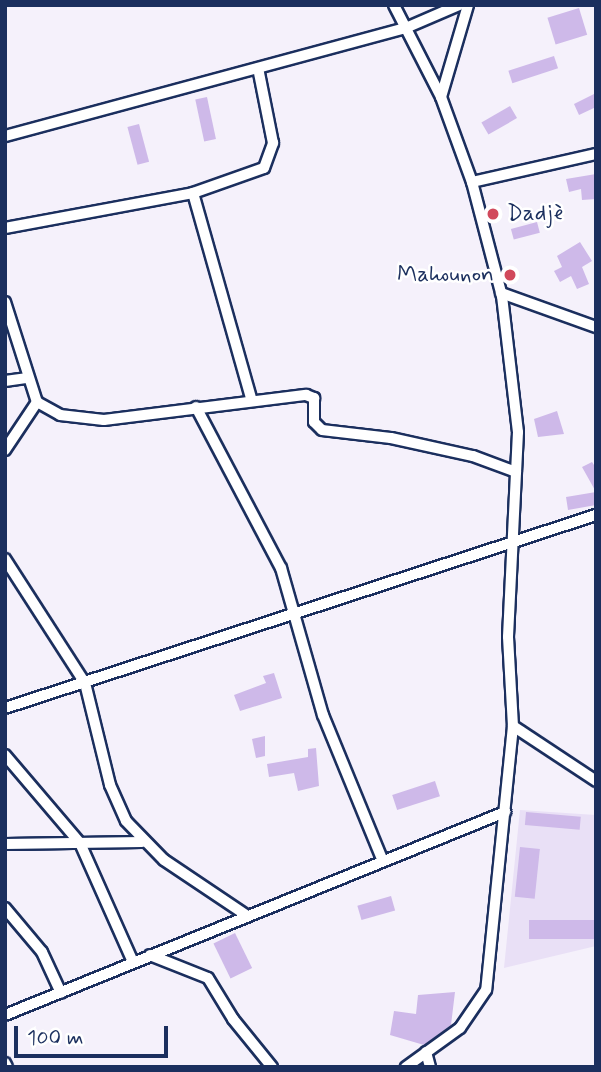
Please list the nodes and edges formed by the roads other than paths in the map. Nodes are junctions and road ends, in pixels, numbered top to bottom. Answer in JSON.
{"nodes":[{"id":1,"x":394,"y":5,"type":"edge"},
{"id":2,"x":459,"y":5,"type":"edge"},
{"id":3,"x":468,"y":5,"type":"edge"},
{"id":4,"x":408,"y":27,"type":"junction"},
{"id":5,"x":258,"y":68,"type":"junction"},
{"id":6,"x":441,"y":97,"type":"junction"},
{"id":7,"x":5,"y":136,"type":"edge"},
{"id":8,"x":596,"y":154,"type":"edge"},
{"id":9,"x":472,"y":182,"type":"junction"},
{"id":10,"x":193,"y":193,"type":"junction"},
{"id":11,"x":5,"y":228,"type":"edge"},
{"id":12,"x":501,"y":292,"type":"junction"},
{"id":13,"x":5,"y":302,"type":"edge"},
{"id":14,"x":596,"y":327,"type":"edge"},
{"id":15,"x":26,"y":378,"type":"junction"},
{"id":16,"x":5,"y":381,"type":"edge"},
{"id":17,"x":252,"y":401,"type":"junction"},
{"id":18,"x":37,"y":402,"type":"junction"},
{"id":19,"x":196,"y":407,"type":"junction"},
{"id":20,"x":5,"y":450,"type":"edge"},
{"id":21,"x":516,"y":472,"type":"junction"},
{"id":22,"x":596,"y":515,"type":"edge"},
{"id":23,"x":512,"y":540,"type":"junction"},
{"id":24,"x":5,"y":559,"type":"edge"},
{"id":25,"x":295,"y":617,"type":"junction"},
{"id":26,"x":85,"y":683,"type":"junction"},
{"id":27,"x":5,"y":708,"type":"edge"},
{"id":28,"x":513,"y":726,"type":"junction"},
{"id":29,"x":5,"y":755,"type":"edge"},
{"id":30,"x":596,"y":780,"type":"edge"},
{"id":31,"x":505,"y":812,"type":"junction"},
{"id":32,"x":142,"y":842,"type":"junction"},
{"id":33,"x":5,"y":844,"type":"edge"},
{"id":34,"x":80,"y":844,"type":"junction"},
{"id":35,"x":383,"y":861,"type":"junction"},
{"id":36,"x":5,"y":908,"type":"edge"},
{"id":37,"x":246,"y":915,"type":"junction"},
{"id":38,"x":150,"y":955,"type":"junction"},
{"id":39,"x":134,"y":962,"type":"junction"},
{"id":40,"x":61,"y":993,"type":"junction"},
{"id":41,"x":5,"y":1015,"type":"edge"},
{"id":42,"x":426,"y":1052,"type":"junction"},
{"id":43,"x":272,"y":1067,"type":"edge"},
{"id":44,"x":406,"y":1067,"type":"edge"},
{"id":45,"x":430,"y":1067,"type":"edge"}],
"edges":[{"from":1,"to":4,"type":"street"},
{"from":2,"to":4,"type":"street"},
{"from":3,"to":6,"type":"street"},
{"from":4,"to":5,"type":"street"},
{"from":4,"to":6,"type":"street"},
{"from":5,"to":7,"type":"street"},
{"from":5,"to":10,"type":"street"},
{"from":6,"to":9,"type":"street"},
{"from":8,"to":9,"type":"street"},
{"from":9,"to":12,"type":"street"},
{"from":10,"to":11,"type":"street"},
{"from":10,"to":17,"type":"street"},
{"from":12,"to":14,"type":"street"},
{"from":12,"to":21,"type":"street"},
{"from":13,"to":15,"type":"street"},
{"from":15,"to":16,"type":"street"},
{"from":15,"to":18,"type":"street"},
{"from":17,"to":19,"type":"street"},
{"from":17,"to":21,"type":"street"},
{"from":18,"to":19,"type":"street"},
{"from":18,"to":20,"type":"street"},
{"from":19,"to":25,"type":"street"},
{"from":21,"to":23,"type":"street"},
{"from":22,"to":23,"type":"street"},
{"from":23,"to":25,"type":"street"},
{"from":23,"to":28,"type":"street"},
{"from":24,"to":26,"type":"street"},
{"from":25,"to":26,"type":"street"},
{"from":25,"to":35,"type":"street"},
{"from":26,"to":27,"type":"street"},
{"from":26,"to":32,"type":"street"},
{"from":28,"to":30,"type":"street"},
{"from":28,"to":31,"type":"street"},
{"from":29,"to":34,"type":"street"},
{"from":31,"to":35,"type":"street"},
{"from":31,"to":42,"type":"street"},
{"from":32,"to":34,"type":"street"},
{"from":32,"to":37,"type":"street"},
{"from":33,"to":34,"type":"street"},
{"from":34,"to":39,"type":"street"},
{"from":35,"to":37,"type":"street"},
{"from":36,"to":40,"type":"street"},
{"from":37,"to":38,"type":"street"},
{"from":38,"to":39,"type":"street"},
{"from":38,"to":43,"type":"street"},
{"from":39,"to":40,"type":"street"},
{"from":40,"to":41,"type":"street"},
{"from":42,"to":44,"type":"street"},
{"from":42,"to":45,"type":"street"}]}
